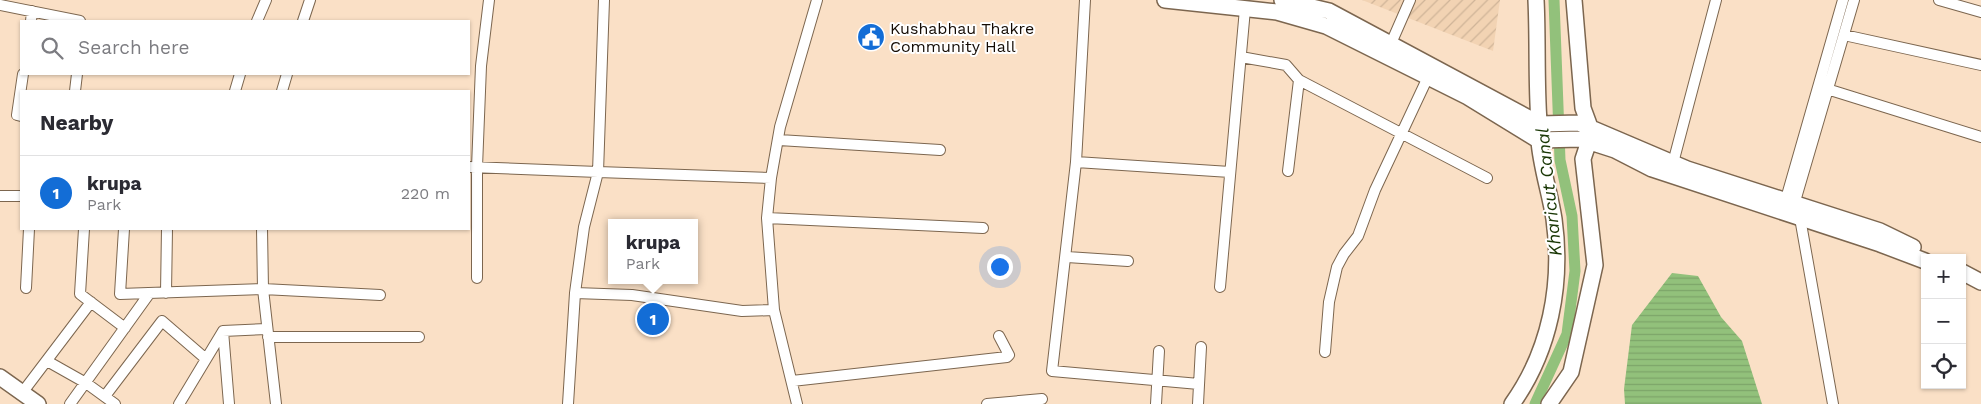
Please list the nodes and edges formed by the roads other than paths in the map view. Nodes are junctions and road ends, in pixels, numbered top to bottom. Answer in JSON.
{"nodes":[{"id":1,"x":266,"y":0,"type":"edge"},
{"id":2,"x":310,"y":0,"type":"edge"},
{"id":3,"x":489,"y":0,"type":"edge"},
{"id":4,"x":604,"y":0,"type":"edge"},
{"id":5,"x":817,"y":0,"type":"edge"},
{"id":6,"x":1085,"y":0,"type":"edge"},
{"id":7,"x":1165,"y":0,"type":"edge"},
{"id":8,"x":1282,"y":0,"type":"edge"},
{"id":9,"x":1410,"y":0,"type":"edge"},
{"id":10,"x":1536,"y":0,"type":"edge"},
{"id":11,"x":1574,"y":0,"type":"edge"},
{"id":12,"x":1716,"y":0,"type":"edge"},
{"id":13,"x":1843,"y":0,"type":"edge"},
{"id":14,"x":1854,"y":0,"type":"edge"},
{"id":15,"x":1939,"y":0,"type":"edge"},
{"id":16,"x":0,"y":5,"type":"edge"},
{"id":17,"x":1235,"y":5,"type":"edge"},
{"id":18,"x":1981,"y":12,"type":"edge"},
{"id":19,"x":32,"y":16,"type":"edge"},
{"id":20,"x":70,"y":20,"type":"edge"},
{"id":21,"x":257,"y":20,"type":"edge"},
{"id":22,"x":303,"y":20,"type":"edge"},
{"id":23,"x":1844,"y":35,"type":"junction"},
{"id":24,"x":1388,"y":49,"type":"junction"},
{"id":25,"x":1241,"y":58,"type":"junction"},
{"id":26,"x":1981,"y":65,"type":"edge"},
{"id":27,"x":23,"y":75,"type":"edge"},
{"id":28,"x":77,"y":75,"type":"edge"},
{"id":29,"x":240,"y":75,"type":"edge"},
{"id":30,"x":287,"y":75,"type":"edge"},
{"id":31,"x":1428,"y":77,"type":"junction"},
{"id":32,"x":1299,"y":80,"type":"junction"},
{"id":33,"x":1827,"y":89,"type":"junction"},
{"id":34,"x":21,"y":90,"type":"edge"},
{"id":35,"x":75,"y":90,"type":"edge"},
{"id":36,"x":235,"y":90,"type":"edge"},
{"id":37,"x":282,"y":90,"type":"edge"},
{"id":38,"x":20,"y":94,"type":"edge"},
{"id":39,"x":20,"y":116,"type":"edge"},
{"id":40,"x":1542,"y":124,"type":"junction"},
{"id":41,"x":1585,"y":132,"type":"junction"},
{"id":42,"x":1401,"y":134,"type":"junction"},
{"id":43,"x":1981,"y":136,"type":"edge"},
{"id":44,"x":779,"y":140,"type":"junction"},
{"id":45,"x":1542,"y":140,"type":"junction"},
{"id":46,"x":940,"y":150,"type":"dead end"},
{"id":47,"x":1076,"y":162,"type":"junction"},
{"id":48,"x":1673,"y":163,"type":"junction"},
{"id":49,"x":473,"y":167,"type":"edge"},
{"id":50,"x":1288,"y":171,"type":"dead end"},
{"id":51,"x":598,"y":172,"type":"junction"},
{"id":52,"x":1230,"y":172,"type":"junction"},
{"id":53,"x":771,"y":178,"type":"junction"},
{"id":54,"x":1487,"y":178,"type":"dead end"},
{"id":55,"x":0,"y":196,"type":"edge"},
{"id":56,"x":20,"y":196,"type":"edge"},
{"id":57,"x":1791,"y":209,"type":"junction"},
{"id":58,"x":767,"y":218,"type":"junction"},
{"id":59,"x":983,"y":228,"type":"dead end"},
{"id":60,"x":29,"y":230,"type":"edge"},
{"id":61,"x":84,"y":230,"type":"edge"},
{"id":62,"x":124,"y":230,"type":"edge"},
{"id":63,"x":167,"y":230,"type":"edge"},
{"id":64,"x":262,"y":230,"type":"edge"},
{"id":65,"x":1926,"y":254,"type":"edge"},
{"id":66,"x":1067,"y":257,"type":"junction"},
{"id":67,"x":1921,"y":260,"type":"edge"},
{"id":68,"x":1128,"y":261,"type":"dead end"},
{"id":69,"x":1966,"y":274,"type":"edge"},
{"id":70,"x":1966,"y":277,"type":"edge"},
{"id":71,"x":477,"y":278,"type":"dead end"},
{"id":72,"x":1981,"y":283,"type":"edge"},
{"id":73,"x":1220,"y":287,"type":"dead end"},
{"id":74,"x":26,"y":288,"type":"dead end"},
{"id":75,"x":263,"y":289,"type":"junction"},
{"id":76,"x":575,"y":293,"type":"junction"},
{"id":77,"x":149,"y":294,"type":"junction"},
{"id":78,"x":166,"y":294,"type":"junction"},
{"id":79,"x":380,"y":295,"type":"dead end"},
{"id":80,"x":91,"y":302,"type":"junction"},
{"id":81,"x":774,"y":310,"type":"junction"},
{"id":82,"x":125,"y":328,"type":"junction"},
{"id":83,"x":223,"y":331,"type":"junction"},
{"id":84,"x":267,"y":333,"type":"junction"},
{"id":85,"x":999,"y":336,"type":"dead end"},
{"id":86,"x":419,"y":337,"type":"dead end"},
{"id":87,"x":1201,"y":347,"type":"dead end"},
{"id":88,"x":1159,"y":351,"type":"dead end"},
{"id":89,"x":1325,"y":352,"type":"dead end"},
{"id":90,"x":206,"y":360,"type":"junction"},
{"id":91,"x":48,"y":361,"type":"junction"},
{"id":92,"x":0,"y":377,"type":"edge"},
{"id":93,"x":792,"y":381,"type":"junction"},
{"id":94,"x":1158,"y":381,"type":"junction"},
{"id":95,"x":86,"y":383,"type":"junction"},
{"id":96,"x":1199,"y":384,"type":"junction"},
{"id":97,"x":22,"y":393,"type":"junction"},
{"id":98,"x":105,"y":396,"type":"junction"},
{"id":99,"x":1042,"y":399,"type":"dead end"},
{"id":100,"x":38,"y":404,"type":"edge"},
{"id":101,"x":70,"y":404,"type":"edge"},
{"id":102,"x":115,"y":404,"type":"edge"},
{"id":103,"x":179,"y":404,"type":"edge"},
{"id":104,"x":228,"y":404,"type":"edge"},
{"id":105,"x":276,"y":404,"type":"edge"},
{"id":106,"x":568,"y":404,"type":"edge"},
{"id":107,"x":797,"y":404,"type":"edge"},
{"id":108,"x":987,"y":404,"type":"edge"},
{"id":109,"x":1156,"y":404,"type":"edge"},
{"id":110,"x":1198,"y":404,"type":"edge"},
{"id":111,"x":1512,"y":404,"type":"edge"},
{"id":112,"x":1549,"y":404,"type":"edge"},
{"id":113,"x":1833,"y":404,"type":"edge"}],
"edges":[{"from":1,"to":21,"type":"street"},
{"from":2,"to":22,"type":"street"},
{"from":3,"to":49,"type":"street"},
{"from":4,"to":51,"type":"street"},
{"from":5,"to":44,"type":"street"},
{"from":6,"to":47,"type":"street"},
{"from":7,"to":17,"type":"main road"},
{"from":8,"to":24,"type":"main road"},
{"from":9,"to":24,"type":"street"},
{"from":10,"to":40,"type":"main road"},
{"from":11,"to":41,"type":"main road"},
{"from":12,"to":48,"type":"street"},
{"from":13,"to":57,"type":"street"},
{"from":14,"to":23,"type":"street"},
{"from":15,"to":18,"type":"street"},
{"from":16,"to":19,"type":"street"},
{"from":17,"to":24,"type":"main road"},
{"from":17,"to":25,"type":"street"},
{"from":19,"to":20,"type":"street"},
{"from":23,"to":26,"type":"street"},
{"from":23,"to":33,"type":"street"},
{"from":24,"to":31,"type":"main road"},
{"from":24,"to":40,"type":"main road"},
{"from":25,"to":32,"type":"street"},
{"from":25,"to":52,"type":"street"},
{"from":27,"to":34,"type":"street"},
{"from":28,"to":35,"type":"street"},
{"from":29,"to":36,"type":"street"},
{"from":30,"to":37,"type":"street"},
{"from":31,"to":42,"type":"street"},
{"from":31,"to":45,"type":"main road"},
{"from":32,"to":42,"type":"street"},
{"from":32,"to":50,"type":"street"},
{"from":33,"to":43,"type":"street"},
{"from":33,"to":57,"type":"street"},
{"from":38,"to":39,"type":"street"},
{"from":40,"to":41,"type":"main road"},
{"from":40,"to":45,"type":"main road"},
{"from":41,"to":45,"type":"main road"},
{"from":41,"to":48,"type":"main road"},
{"from":41,"to":57,"type":"main road"},
{"from":41,"to":112,"type":"main road"},
{"from":42,"to":54,"type":"street"},
{"from":42,"to":89,"type":"street"},
{"from":44,"to":46,"type":"street"},
{"from":44,"to":53,"type":"street"},
{"from":45,"to":111,"type":"main road"},
{"from":47,"to":52,"type":"street"},
{"from":47,"to":66,"type":"street"},
{"from":48,"to":57,"type":"main road"},
{"from":49,"to":51,"type":"street"},
{"from":49,"to":71,"type":"street"},
{"from":51,"to":53,"type":"street"},
{"from":51,"to":76,"type":"street"},
{"from":52,"to":73,"type":"street"},
{"from":53,"to":58,"type":"street"},
{"from":55,"to":56,"type":"street"},
{"from":57,"to":65,"type":"main road"},
{"from":57,"to":67,"type":"main road"},
{"from":57,"to":113,"type":"street"},
{"from":58,"to":59,"type":"street"},
{"from":58,"to":81,"type":"street"},
{"from":60,"to":74,"type":"street"},
{"from":61,"to":80,"type":"street"},
{"from":62,"to":77,"type":"street"},
{"from":63,"to":78,"type":"street"},
{"from":64,"to":75,"type":"street"},
{"from":66,"to":68,"type":"street"},
{"from":66,"to":94,"type":"street"},
{"from":69,"to":72,"type":"main road"},
{"from":70,"to":72,"type":"main road"},
{"from":75,"to":78,"type":"street"},
{"from":75,"to":79,"type":"street"},
{"from":75,"to":84,"type":"street"},
{"from":76,"to":81,"type":"street"},
{"from":76,"to":106,"type":"street"},
{"from":77,"to":78,"type":"street"},
{"from":77,"to":82,"type":"street"},
{"from":80,"to":82,"type":"street"},
{"from":80,"to":91,"type":"street"},
{"from":81,"to":93,"type":"street"},
{"from":82,"to":95,"type":"street"},
{"from":83,"to":84,"type":"street"},
{"from":83,"to":90,"type":"street"},
{"from":83,"to":104,"type":"street"},
{"from":84,"to":86,"type":"street"},
{"from":84,"to":105,"type":"street"},
{"from":85,"to":93,"type":"street"},
{"from":87,"to":96,"type":"street"},
{"from":88,"to":94,"type":"street"},
{"from":90,"to":98,"type":"street"},
{"from":90,"to":103,"type":"street"},
{"from":91,"to":95,"type":"street"},
{"from":91,"to":97,"type":"street"},
{"from":92,"to":97,"type":"main road"},
{"from":93,"to":107,"type":"street"},
{"from":94,"to":96,"type":"street"},
{"from":94,"to":109,"type":"street"},
{"from":95,"to":98,"type":"street"},
{"from":95,"to":101,"type":"street"},
{"from":96,"to":110,"type":"street"},
{"from":97,"to":100,"type":"main road"},
{"from":98,"to":102,"type":"street"},
{"from":99,"to":108,"type":"street"}]}
